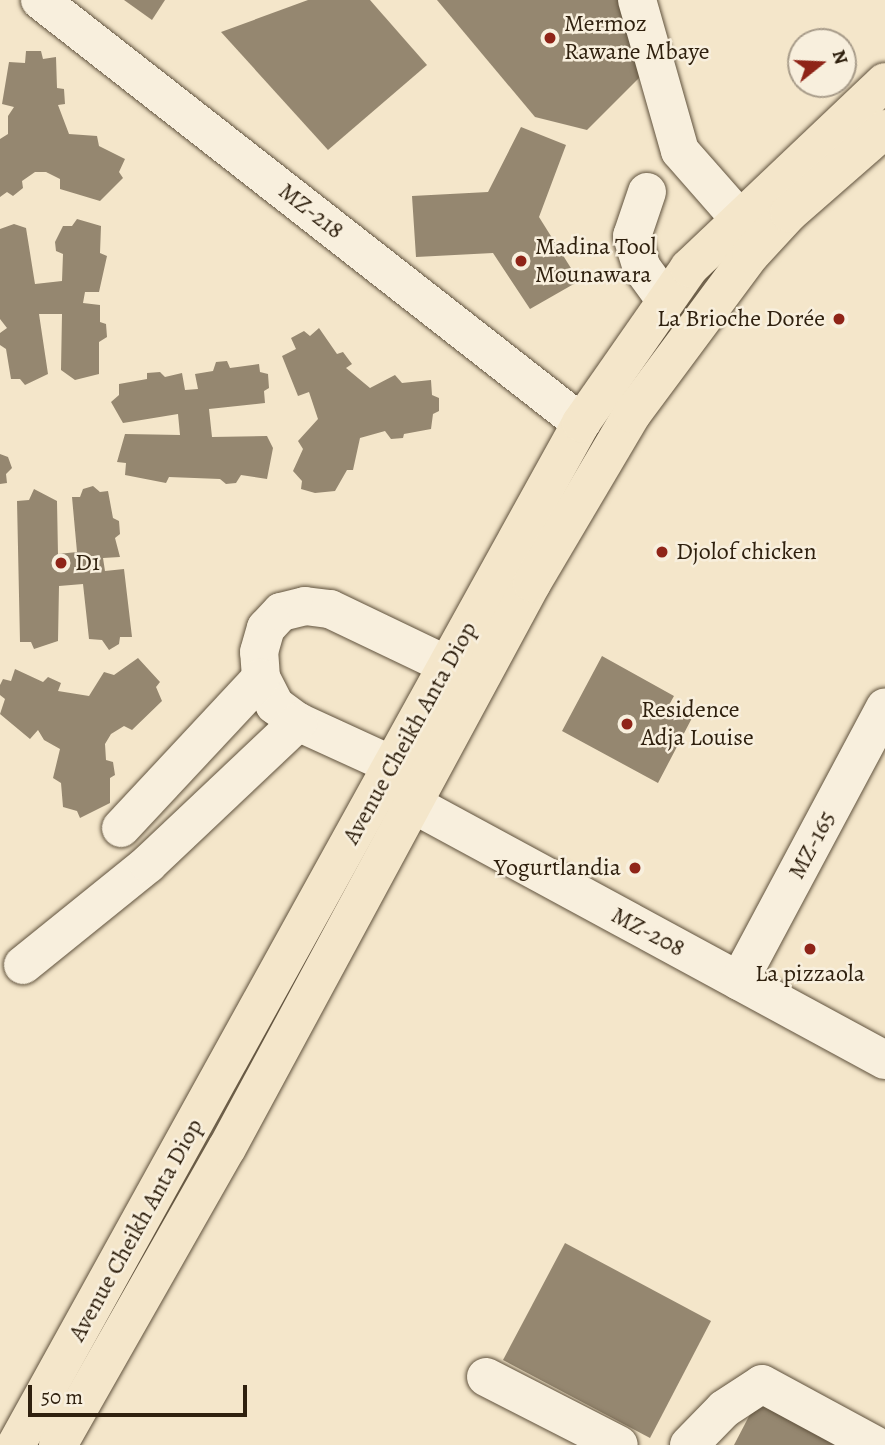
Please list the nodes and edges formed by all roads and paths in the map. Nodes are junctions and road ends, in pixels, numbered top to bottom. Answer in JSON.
{"nodes":[{"id":1,"x":637,"y":0,"type":"edge"},
{"id":2,"x":53,"y":3,"type":"edge"},
{"id":3,"x":885,"y":82,"type":"edge"},
{"id":4,"x":885,"y":129,"type":"edge"},
{"id":5,"x":647,"y":192,"type":"dead end"},
{"id":6,"x":738,"y":217,"type":"junction"},
{"id":7,"x":665,"y":300,"type":"junction"},
{"id":8,"x":580,"y":423,"type":"junction"},
{"id":9,"x":447,"y":664,"type":"junction"},
{"id":10,"x":261,"y":678,"type":"junction"},
{"id":11,"x":883,"y":718,"type":"edge"},
{"id":12,"x":298,"y":722,"type":"junction"},
{"id":13,"x":392,"y":765,"type":"junction"},
{"id":14,"x":411,"y":803,"type":"junction"},
{"id":15,"x":121,"y":828,"type":"dead end"},
{"id":16,"x":23,"y":965,"type":"dead end"},
{"id":17,"x":739,"y":981,"type":"junction"},
{"id":18,"x":885,"y":1060,"type":"edge"},
{"id":19,"x":486,"y":1377,"type":"dead end"},
{"id":20,"x":16,"y":1445,"type":"edge"},
{"id":21,"x":58,"y":1445,"type":"edge"},
{"id":22,"x":619,"y":1445,"type":"edge"},
{"id":23,"x":689,"y":1445,"type":"edge"},
{"id":24,"x":876,"y":1445,"type":"edge"}],
"edges":[{"from":1,"to":6,"type":"street"},
{"from":2,"to":8,"type":"street","name":"MZ-218"},
{"from":3,"to":6,"type":"main road","name":"Avenue Cheikh Anta Diop"},
{"from":4,"to":14,"type":"main road","name":"Avenue Cheikh Anta Diop"},
{"from":5,"to":7,"type":"street"},
{"from":6,"to":7,"type":"main road","name":"Avenue Cheikh Anta Diop"},
{"from":7,"to":8,"type":"main road","name":"Avenue Cheikh Anta Diop"},
{"from":8,"to":9,"type":"main road","name":"Avenue Cheikh Anta Diop"},
{"from":9,"to":10,"type":"street"},
{"from":9,"to":13,"type":"main road","name":"Avenue Cheikh Anta Diop"},
{"from":10,"to":12,"type":"street"},
{"from":10,"to":15,"type":"street"},
{"from":11,"to":17,"type":"street","name":"MZ-165"},
{"from":12,"to":13,"type":"street"},
{"from":12,"to":16,"type":"street"},
{"from":13,"to":20,"type":"main road","name":"Avenue Cheikh Anta Diop"},
{"from":14,"to":17,"type":"street","name":"MZ-208"},
{"from":14,"to":21,"type":"main road","name":"Avenue Cheikh Anta Diop"},
{"from":17,"to":18,"type":"street","name":"MZ-208"},
{"from":19,"to":22,"type":"street"},
{"from":23,"to":24,"type":"street"}]}
